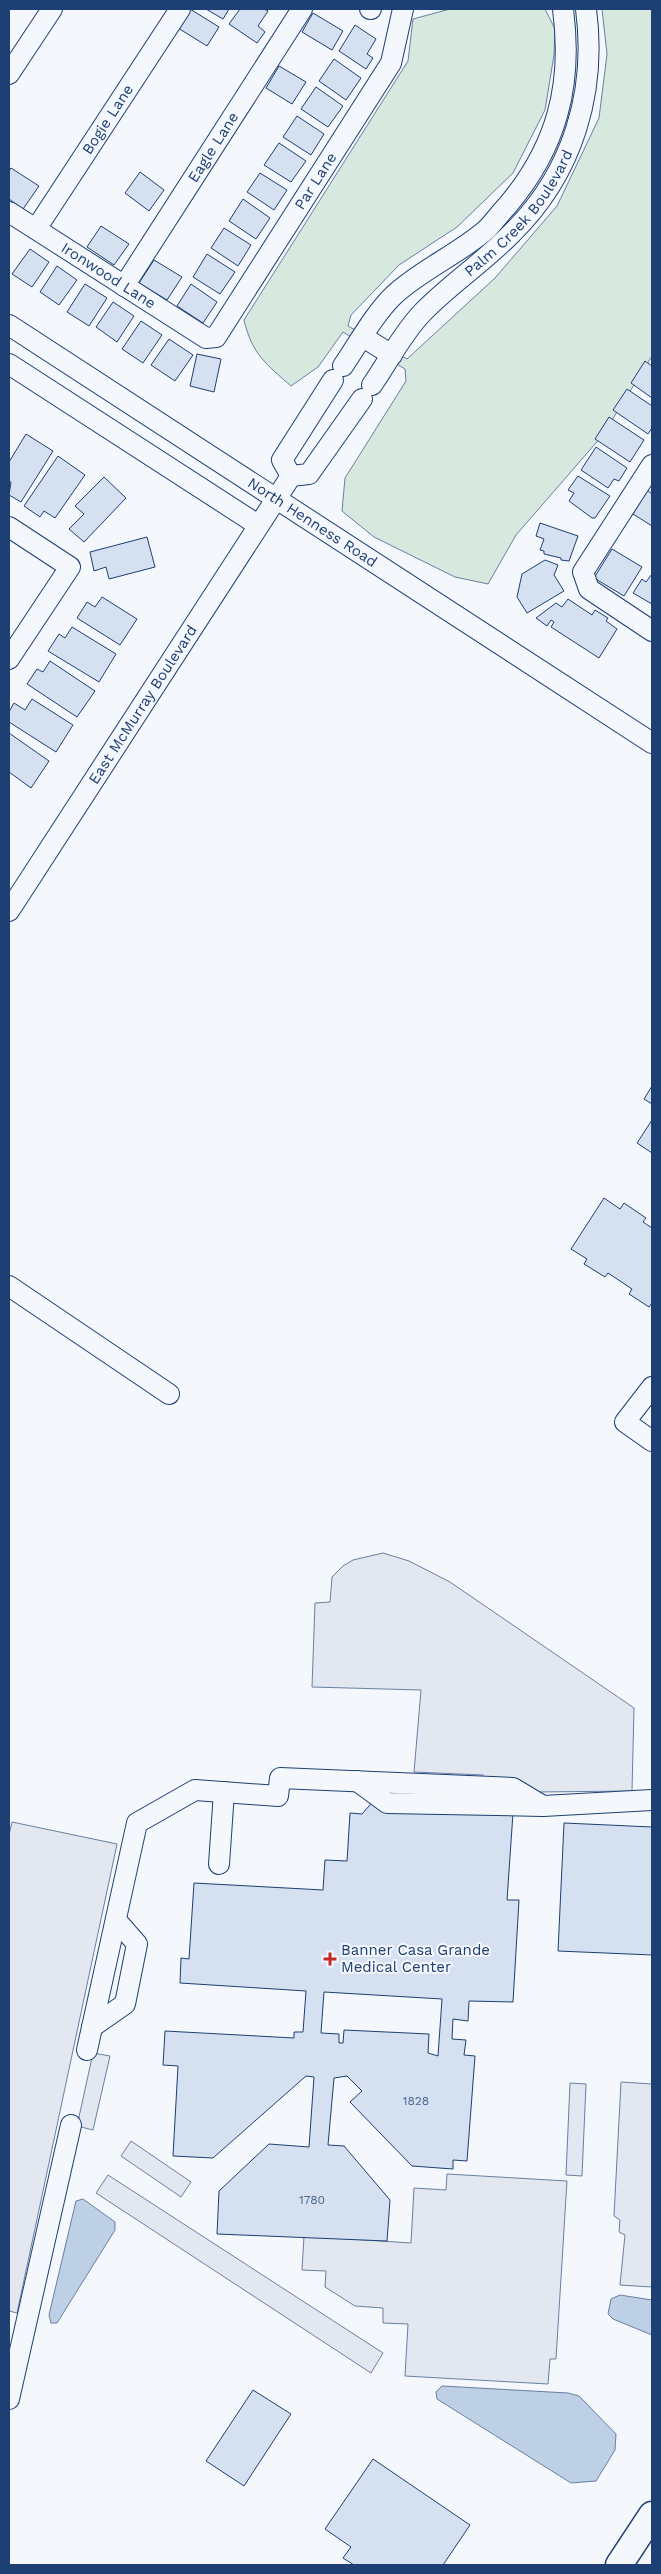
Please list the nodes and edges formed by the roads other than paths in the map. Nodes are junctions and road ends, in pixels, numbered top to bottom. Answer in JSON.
{"nodes":[{"id":1,"x":52,"y":9,"type":"edge"},
{"id":2,"x":180,"y":9,"type":"edge"},
{"id":3,"x":302,"y":9,"type":"edge"},
{"id":4,"x":403,"y":9,"type":"edge"},
{"id":5,"x":563,"y":9,"type":"edge"},
{"id":6,"x":586,"y":9,"type":"edge"},
{"id":7,"x":9,"y":74,"type":"edge"},
{"id":8,"x":9,"y":212,"type":"edge"},
{"id":9,"x":36,"y":229,"type":"junction"},
{"id":10,"x":124,"y":286,"type":"junction"},
{"id":11,"x":9,"y":325,"type":"edge"},
{"id":12,"x":363,"y":337,"type":"junction"},
{"id":13,"x":206,"y":338,"type":"joint"},
{"id":14,"x":392,"y":355,"type":"junction"},
{"id":15,"x":9,"y":364,"type":"edge"},
{"id":16,"x":652,"y":465,"type":"edge"},
{"id":17,"x":291,"y":476,"type":"junction"},
{"id":18,"x":276,"y":498,"type":"junction"},
{"id":19,"x":258,"y":525,"type":"junction"},
{"id":20,"x":9,"y":527,"type":"edge"},
{"id":21,"x":652,"y":631,"type":"edge"},
{"id":22,"x":9,"y":659,"type":"edge"},
{"id":23,"x":616,"y":720,"type":"junction"},
{"id":24,"x":652,"y":743,"type":"edge"},
{"id":25,"x":652,"y":754,"type":"edge"},
{"id":26,"x":14,"y":890,"type":"edge"},
{"id":27,"x":9,"y":911,"type":"edge"},
{"id":28,"x":9,"y":1286,"type":"edge"},
{"id":29,"x":652,"y":1388,"type":"edge"},
{"id":30,"x":169,"y":1394,"type":"dead end"},
{"id":31,"x":652,"y":1440,"type":"edge"},
{"id":32,"x":224,"y":1792,"type":"junction"},
{"id":33,"x":652,"y":1800,"type":"edge"},
{"id":34,"x":219,"y":1864,"type":"dead end"},
{"id":35,"x":116,"y":1920,"type":"junction"},
{"id":36,"x":92,"y":2027,"type":"junction"},
{"id":37,"x":88,"y":2050,"type":"dead end"},
{"id":38,"x":71,"y":2125,"type":"dead end"},
{"id":39,"x":9,"y":2399,"type":"edge"},
{"id":40,"x":652,"y":2515,"type":"edge"},
{"id":41,"x":619,"y":2565,"type":"edge"}],
"edges":[{"from":1,"to":7,"type":"street"},
{"from":2,"to":9,"type":"street","name":"Bogie Lane"},
{"from":3,"to":10,"type":"street","name":"Eagle Lane"},
{"from":4,"to":13,"type":"street","name":"Par Lane"},
{"from":5,"to":12,"type":"street","name":"Palm Creek Boulevard"},
{"from":6,"to":14,"type":"street","name":"Palm Creek Boulevard"},
{"from":8,"to":9,"type":"street","name":"Ironwood Lane"},
{"from":9,"to":10,"type":"street","name":"Ironwood Lane"},
{"from":10,"to":13,"type":"street","name":"Ironwood Lane"},
{"from":11,"to":18,"type":"street","name":"North Henness Road"},
{"from":12,"to":14,"type":"street"},
{"from":12,"to":17,"type":"street","name":"Palm Creek Boulevard"},
{"from":14,"to":17,"type":"street","name":"Palm Creek Boulevard"},
{"from":15,"to":19,"type":"street"},
{"from":16,"to":21,"type":"street"},
{"from":17,"to":18,"type":"street"},
{"from":18,"to":19,"type":"street","name":"East McMurray Boulevard"},
{"from":18,"to":23,"type":"street","name":"North Henness Road"},
{"from":19,"to":26,"type":"street","name":"East McMurray Boulevard"},
{"from":20,"to":22,"type":"street"},
{"from":23,"to":24,"type":"street","name":"North Henness Road"},
{"from":23,"to":25,"type":"street","name":"North Henness Road"},
{"from":26,"to":27,"type":"street","name":"East McMurray Boulevard"},
{"from":28,"to":30,"type":"street"},
{"from":29,"to":31,"type":"street"},
{"from":32,"to":33,"type":"street"},
{"from":32,"to":34,"type":"street"},
{"from":32,"to":35,"type":"street"},
{"from":35,"to":36,"type":"street"},
{"from":35,"to":36,"type":"street"},
{"from":36,"to":37,"type":"street"},
{"from":38,"to":39,"type":"street"},
{"from":40,"to":41,"type":"main road"}]}
